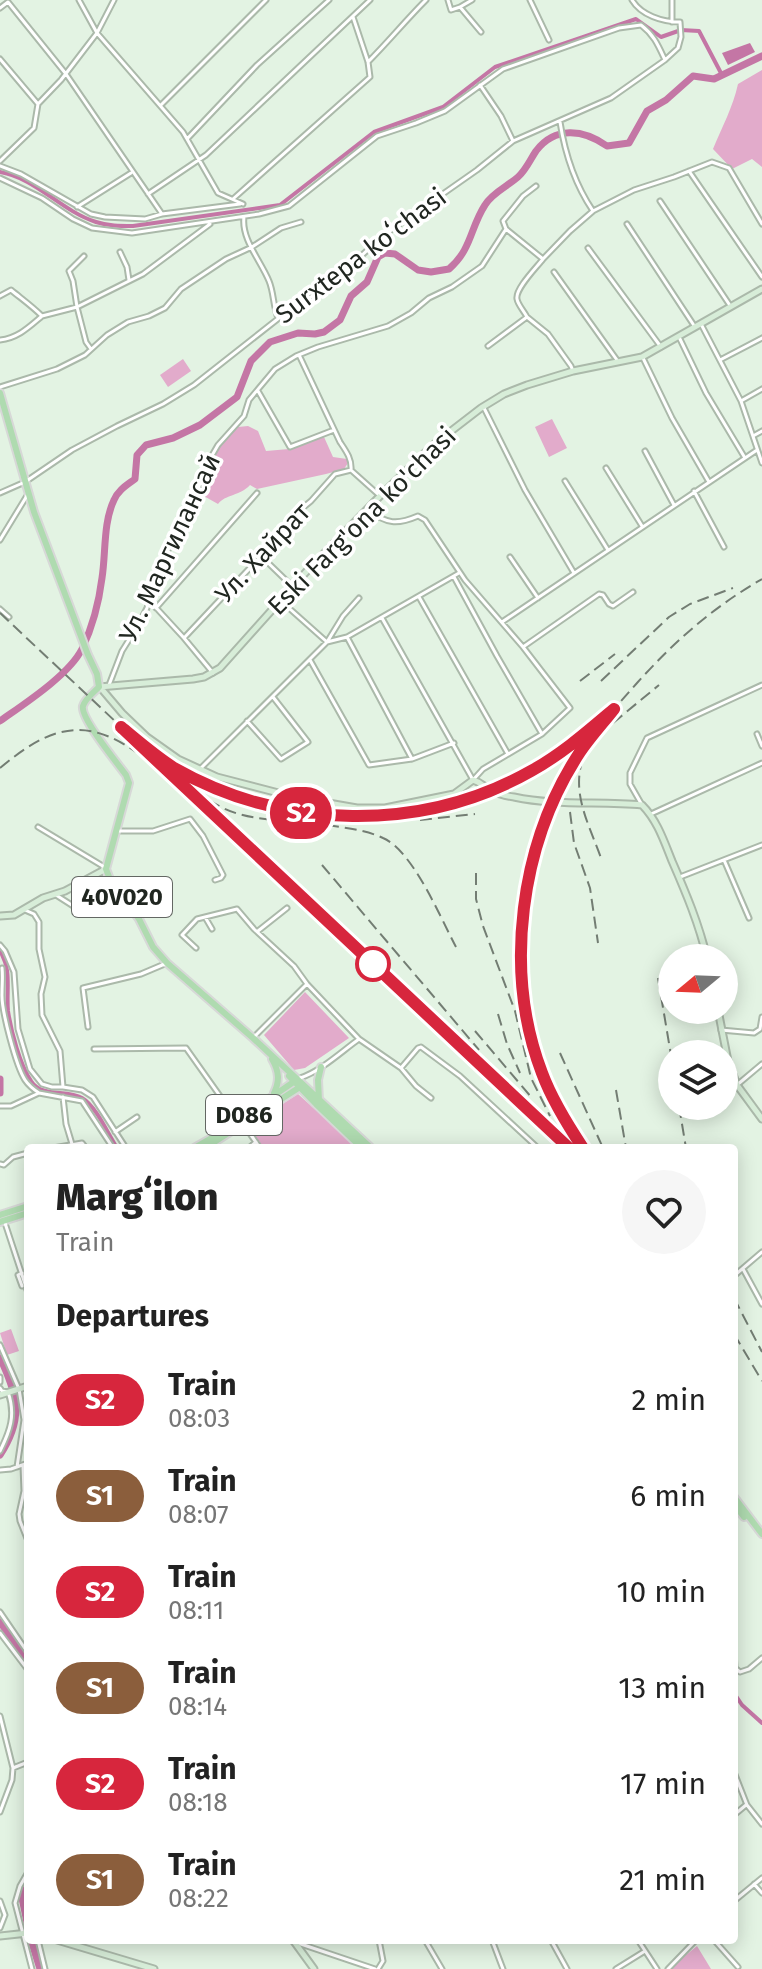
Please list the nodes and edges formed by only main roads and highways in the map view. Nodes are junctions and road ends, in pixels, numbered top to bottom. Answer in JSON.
{"nodes":[{"id":1,"x":0,"y":390,"type":"edge"},
{"id":2,"x":268,"y":1052,"type":"junction"},
{"id":3,"x":321,"y":1067,"type":"road end"},
{"id":4,"x":299,"y":1083,"type":"junction"},
{"id":5,"x":271,"y":1098,"type":"junction"},
{"id":6,"x":319,"y":1101,"type":"junction"},
{"id":7,"x":244,"y":1120,"type":"junction"},
{"id":8,"x":201,"y":1144,"type":"edge"},
{"id":9,"x":211,"y":1144,"type":"edge"},
{"id":10,"x":358,"y":1144,"type":"edge"},
{"id":11,"x":367,"y":1144,"type":"edge"},
{"id":12,"x":24,"y":1208,"type":"edge"},
{"id":13,"x":24,"y":1214,"type":"edge"},
{"id":14,"x":1,"y":1219,"type":"edge"},
{"id":15,"x":738,"y":1502,"type":"edge"},
{"id":16,"x":738,"y":1509,"type":"edge"},
{"id":17,"x":762,"y":1534,"type":"edge"},
{"id":18,"x":762,"y":1540,"type":"edge"}],
"edges":[{"from":1,"to":2,"type":"main road","number":"40V020"},
{"from":2,"to":4,"type":"main road","number":"40V020"},
{"from":2,"to":5,"type":"main road"},
{"from":3,"to":6,"type":"main road"},
{"from":4,"to":5,"type":"main road","number":"D086"},
{"from":4,"to":6,"type":"main road","number":"40V020"},
{"from":4,"to":7,"type":"main road","number":"D086"},
{"from":4,"to":10,"type":"main road","number":"40V020"},
{"from":5,"to":7,"type":"main road","number":"D086"},
{"from":6,"to":11,"type":"main road","number":"40V020"},
{"from":7,"to":8,"type":"main road","number":"D086"},
{"from":7,"to":9,"type":"main road","number":"D086"},
{"from":12,"to":14,"type":"main road"},
{"from":13,"to":14,"type":"main road"},
{"from":15,"to":17,"type":"main road"},
{"from":16,"to":18,"type":"main road"}]}
